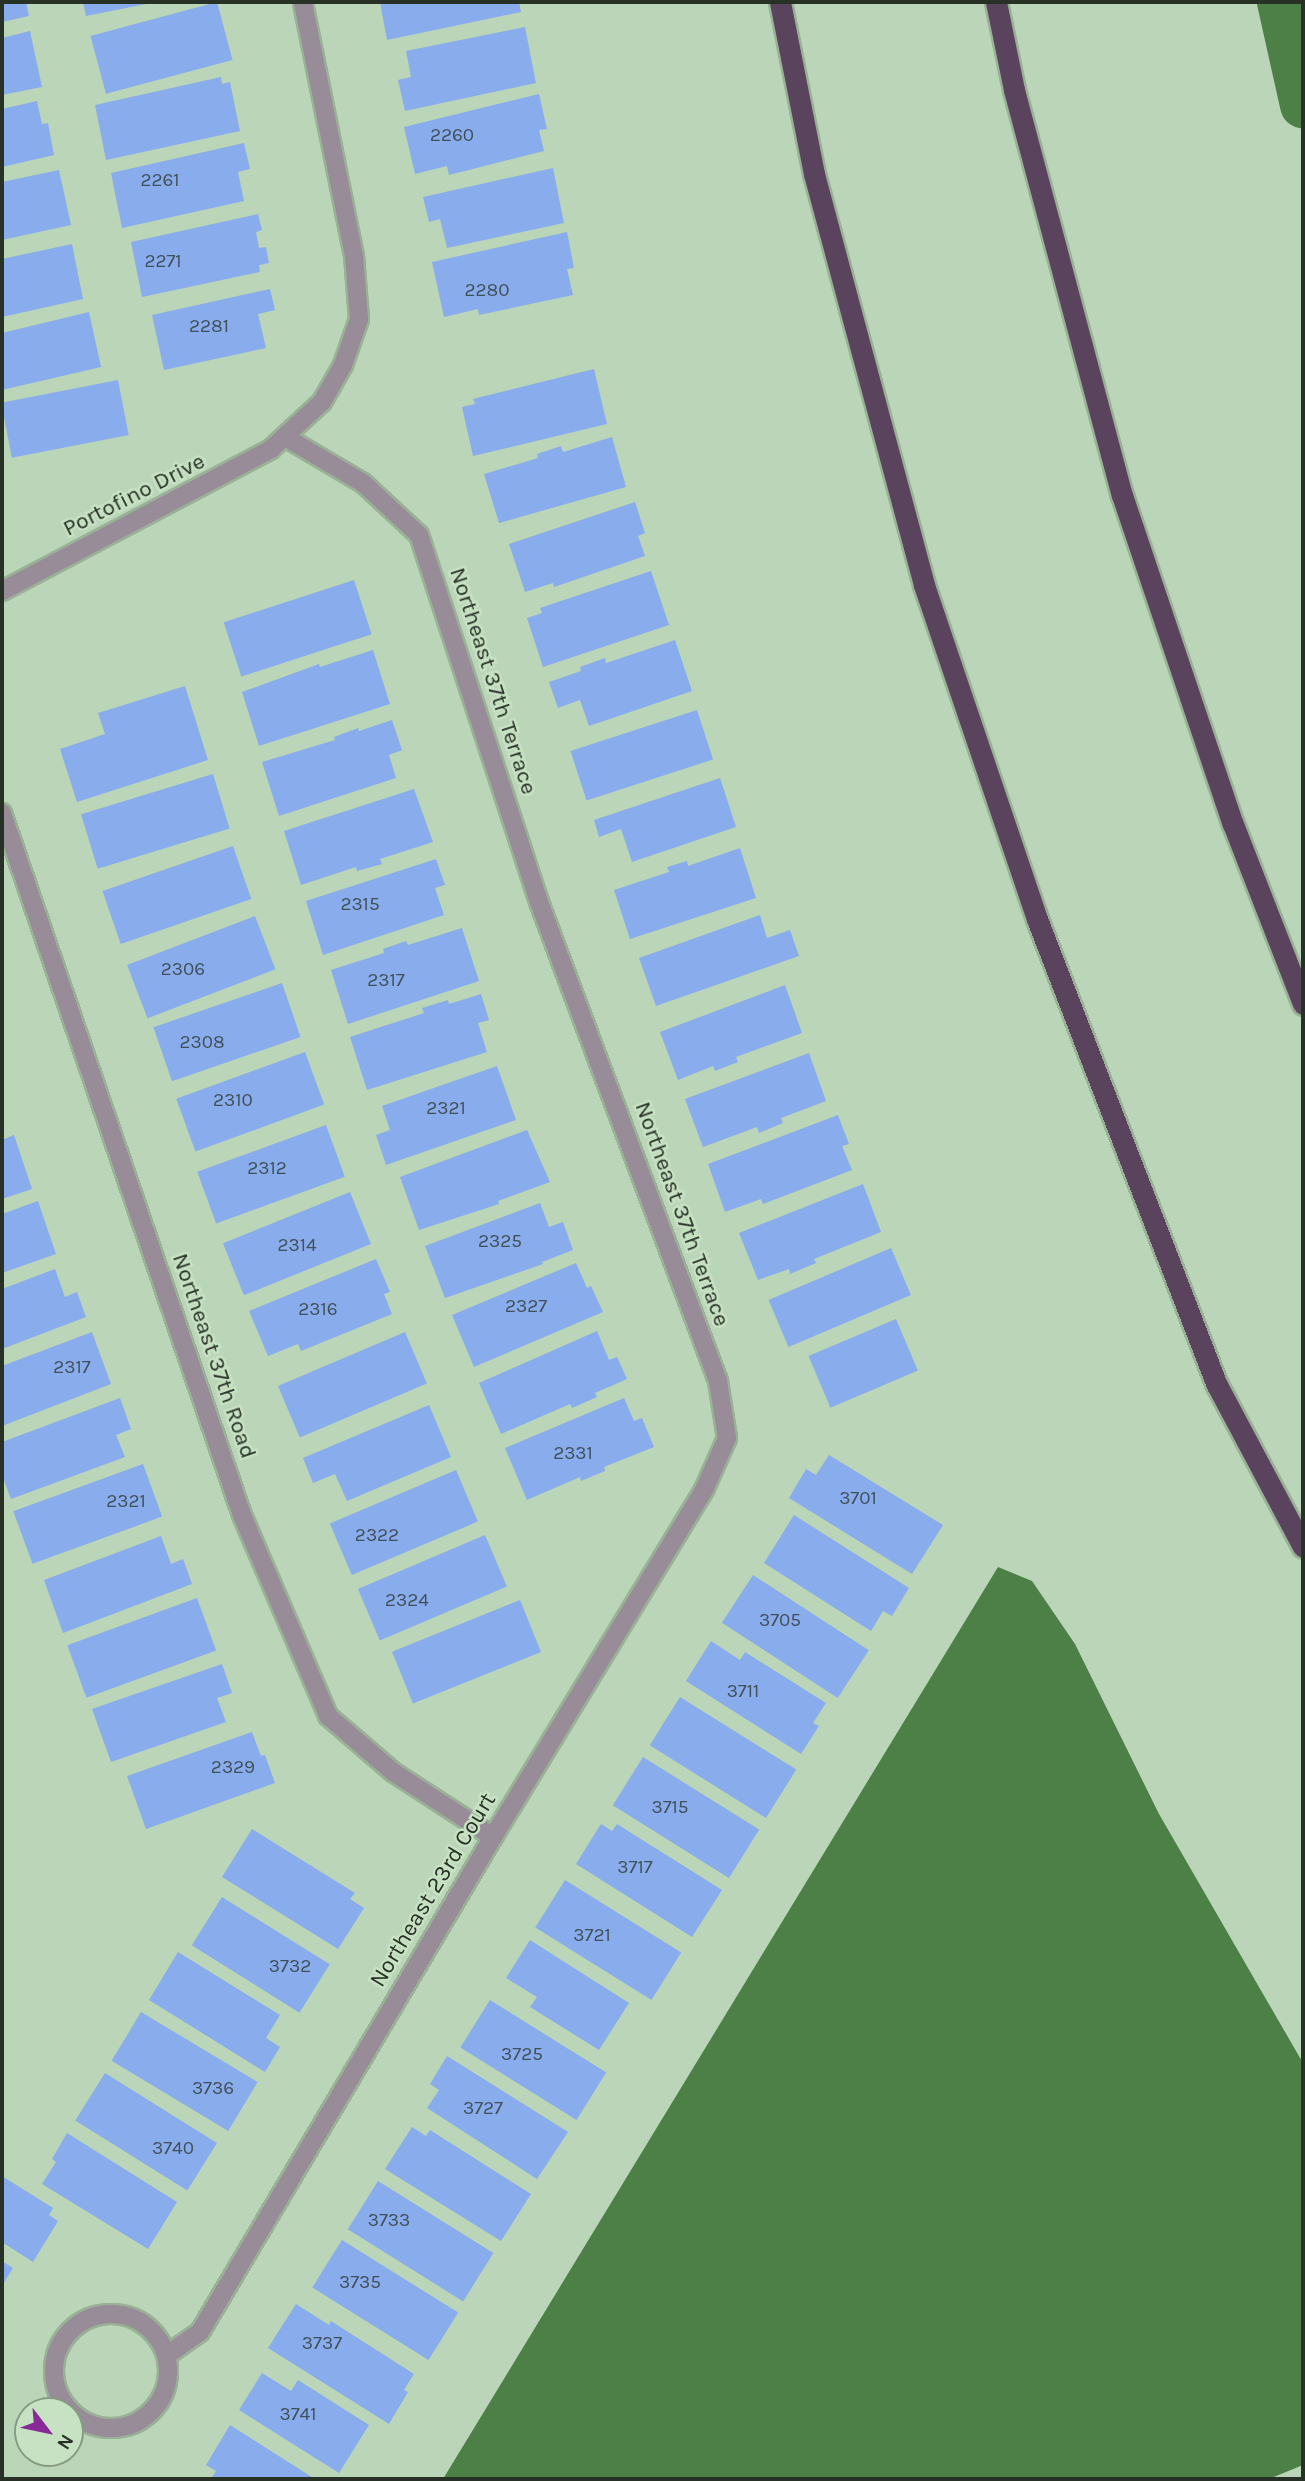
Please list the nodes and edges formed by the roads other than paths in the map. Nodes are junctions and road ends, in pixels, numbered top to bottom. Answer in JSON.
{"nodes":[{"id":1,"x":303,"y":2,"type":"edge"},
{"id":2,"x":779,"y":2,"type":"edge"},
{"id":3,"x":996,"y":2,"type":"edge"},
{"id":4,"x":285,"y":437,"type":"junction"},
{"id":5,"x":2,"y":591,"type":"edge"},
{"id":6,"x":2,"y":813,"type":"edge"},
{"id":7,"x":1303,"y":1004,"type":"edge"},
{"id":8,"x":727,"y":1438,"type":"joint"},
{"id":9,"x":1303,"y":1547,"type":"edge"},
{"id":10,"x":492,"y":1837,"type":"junction"},
{"id":11,"x":166,"y":2355,"type":"junction"}],
"edges":[{"from":1,"to":4,"type":"street"},
{"from":2,"to":9,"type":"highway"},
{"from":3,"to":7,"type":"highway"},
{"from":4,"to":5,"type":"street","name":"Portofino Drive"},
{"from":4,"to":8,"type":"street","name":"Northeast 37th Terrace"},
{"from":6,"to":10,"type":"street","name":"Northeast 37th Road"},
{"from":8,"to":10,"type":"street","name":"Northeast 23rd Court"},
{"from":10,"to":11,"type":"street","name":"Northeast 23rd Court"},
{"from":11,"to":11,"type":"street"}]}
